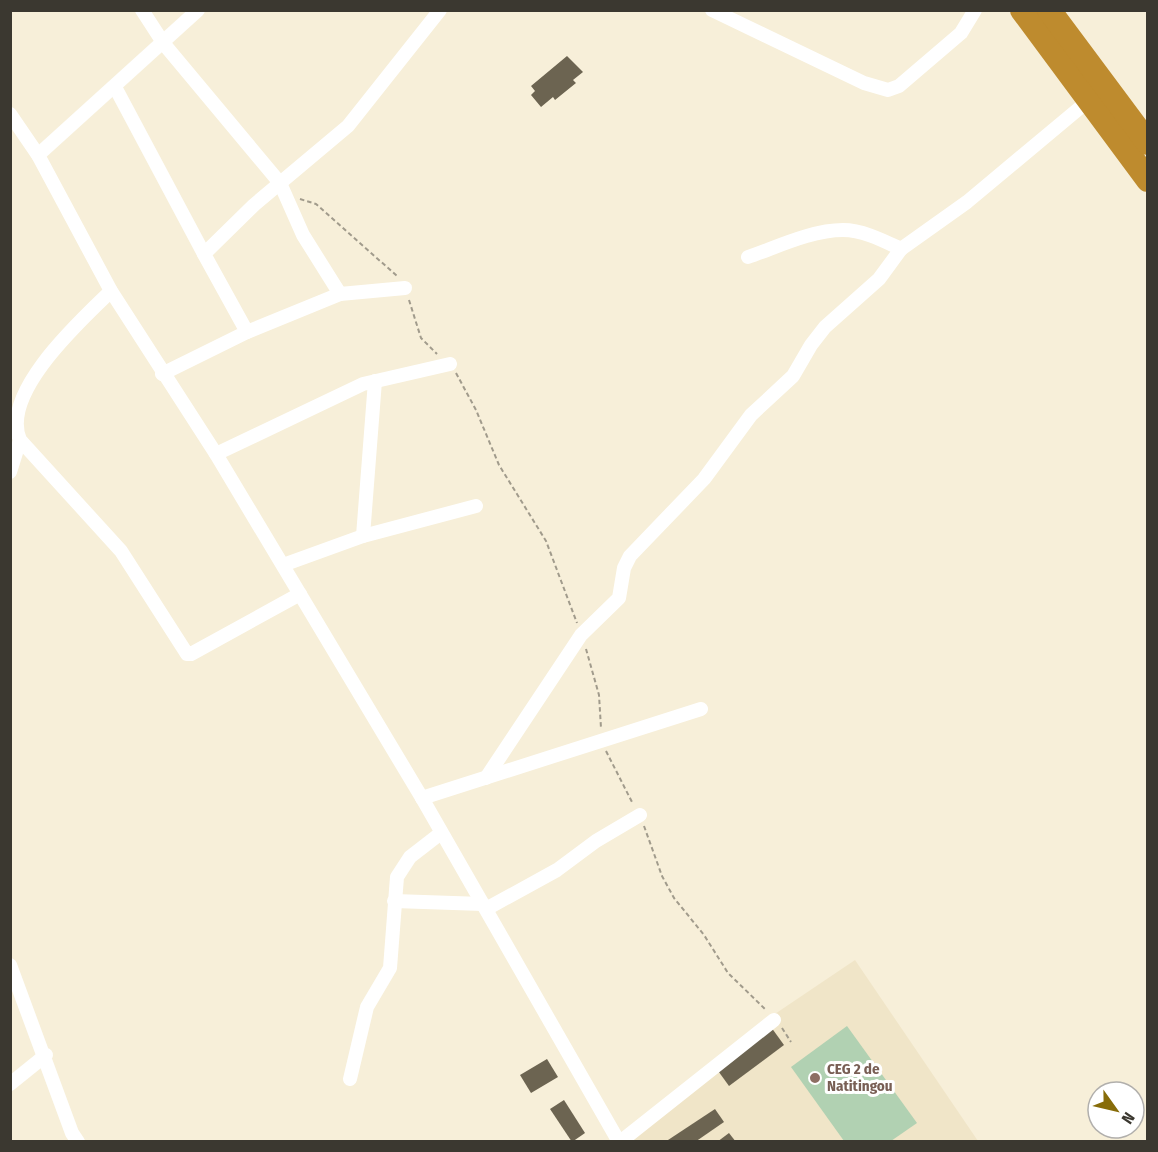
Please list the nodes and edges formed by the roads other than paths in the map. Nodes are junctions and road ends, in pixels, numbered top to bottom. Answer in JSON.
{"nodes":[{"id":1,"x":142,"y":10,"type":"edge"},
{"id":2,"x":198,"y":10,"type":"edge"},
{"id":3,"x":440,"y":10,"type":"edge"},
{"id":4,"x":712,"y":10,"type":"edge"},
{"id":5,"x":975,"y":10,"type":"edge"},
{"id":6,"x":1022,"y":10,"type":"edge"},
{"id":7,"x":1049,"y":10,"type":"edge"},
{"id":8,"x":164,"y":44,"type":"junction"},
{"id":9,"x":116,"y":87,"type":"junction"},
{"id":10,"x":1088,"y":101,"type":"junction"},
{"id":11,"x":10,"y":114,"type":"edge"},
{"id":12,"x":1148,"y":143,"type":"edge"},
{"id":13,"x":38,"y":155,"type":"junction"},
{"id":14,"x":1148,"y":180,"type":"edge"},
{"id":15,"x":280,"y":183,"type":"junction"},
{"id":16,"x":901,"y":249,"type":"junction"},
{"id":17,"x":204,"y":254,"type":"junction"},
{"id":18,"x":748,"y":257,"type":"dead end"},
{"id":19,"x":405,"y":288,"type":"road end"},
{"id":20,"x":111,"y":291,"type":"junction"},
{"id":21,"x":340,"y":294,"type":"junction"},
{"id":22,"x":247,"y":332,"type":"junction"},
{"id":23,"x":450,"y":364,"type":"road end"},
{"id":24,"x":162,"y":374,"type":"junction"},
{"id":25,"x":375,"y":381,"type":"junction"},
{"id":26,"x":20,"y":440,"type":"junction"},
{"id":27,"x":216,"y":454,"type":"junction"},
{"id":28,"x":10,"y":472,"type":"edge"},
{"id":29,"x":477,"y":506,"type":"dead end"},
{"id":30,"x":363,"y":536,"type":"junction"},
{"id":31,"x":283,"y":565,"type":"junction"},
{"id":32,"x":300,"y":594,"type":"junction"},
{"id":33,"x":701,"y":709,"type":"dead end"},
{"id":34,"x":486,"y":778,"type":"junction"},
{"id":35,"x":422,"y":798,"type":"junction"},
{"id":36,"x":640,"y":815,"type":"road end"},
{"id":37,"x":441,"y":833,"type":"junction"},
{"id":38,"x":394,"y":901,"type":"junction"},
{"id":39,"x":484,"y":907,"type":"junction"},
{"id":40,"x":10,"y":965,"type":"edge"},
{"id":41,"x":774,"y":1020,"type":"road end"},
{"id":42,"x":46,"y":1055,"type":"junction"},
{"id":43,"x":350,"y":1079,"type":"dead end"},
{"id":44,"x":10,"y":1084,"type":"edge"},
{"id":45,"x":616,"y":1140,"type":"edge"},
{"id":46,"x":78,"y":1142,"type":"edge"}],
"edges":[{"from":1,"to":8,"type":"street"},
{"from":2,"to":8,"type":"street"},
{"from":3,"to":15,"type":"street"},
{"from":4,"to":5,"type":"street"},
{"from":6,"to":10,"type":"highway"},
{"from":7,"to":12,"type":"highway"},
{"from":8,"to":9,"type":"street"},
{"from":8,"to":15,"type":"street"},
{"from":9,"to":13,"type":"street"},
{"from":9,"to":17,"type":"street"},
{"from":10,"to":14,"type":"highway"},
{"from":10,"to":16,"type":"street"},
{"from":11,"to":13,"type":"street"},
{"from":13,"to":20,"type":"street"},
{"from":15,"to":17,"type":"street"},
{"from":15,"to":21,"type":"street"},
{"from":16,"to":18,"type":"street"},
{"from":16,"to":34,"type":"street"},
{"from":17,"to":22,"type":"street"},
{"from":19,"to":21,"type":"street"},
{"from":20,"to":24,"type":"street"},
{"from":20,"to":26,"type":"street"},
{"from":21,"to":22,"type":"street"},
{"from":22,"to":24,"type":"street"},
{"from":23,"to":25,"type":"street"},
{"from":24,"to":27,"type":"street"},
{"from":25,"to":27,"type":"street"},
{"from":25,"to":30,"type":"street"},
{"from":26,"to":28,"type":"street"},
{"from":26,"to":32,"type":"street"},
{"from":27,"to":31,"type":"street"},
{"from":29,"to":30,"type":"street"},
{"from":30,"to":31,"type":"street"},
{"from":31,"to":32,"type":"street"},
{"from":32,"to":35,"type":"street"},
{"from":33,"to":34,"type":"street"},
{"from":34,"to":35,"type":"street"},
{"from":35,"to":37,"type":"street"},
{"from":36,"to":39,"type":"street"},
{"from":37,"to":38,"type":"street"},
{"from":37,"to":39,"type":"street"},
{"from":38,"to":39,"type":"street"},
{"from":38,"to":43,"type":"street"},
{"from":39,"to":45,"type":"street"},
{"from":40,"to":42,"type":"street"},
{"from":41,"to":45,"type":"street"},
{"from":42,"to":44,"type":"street"},
{"from":42,"to":46,"type":"street"}]}
